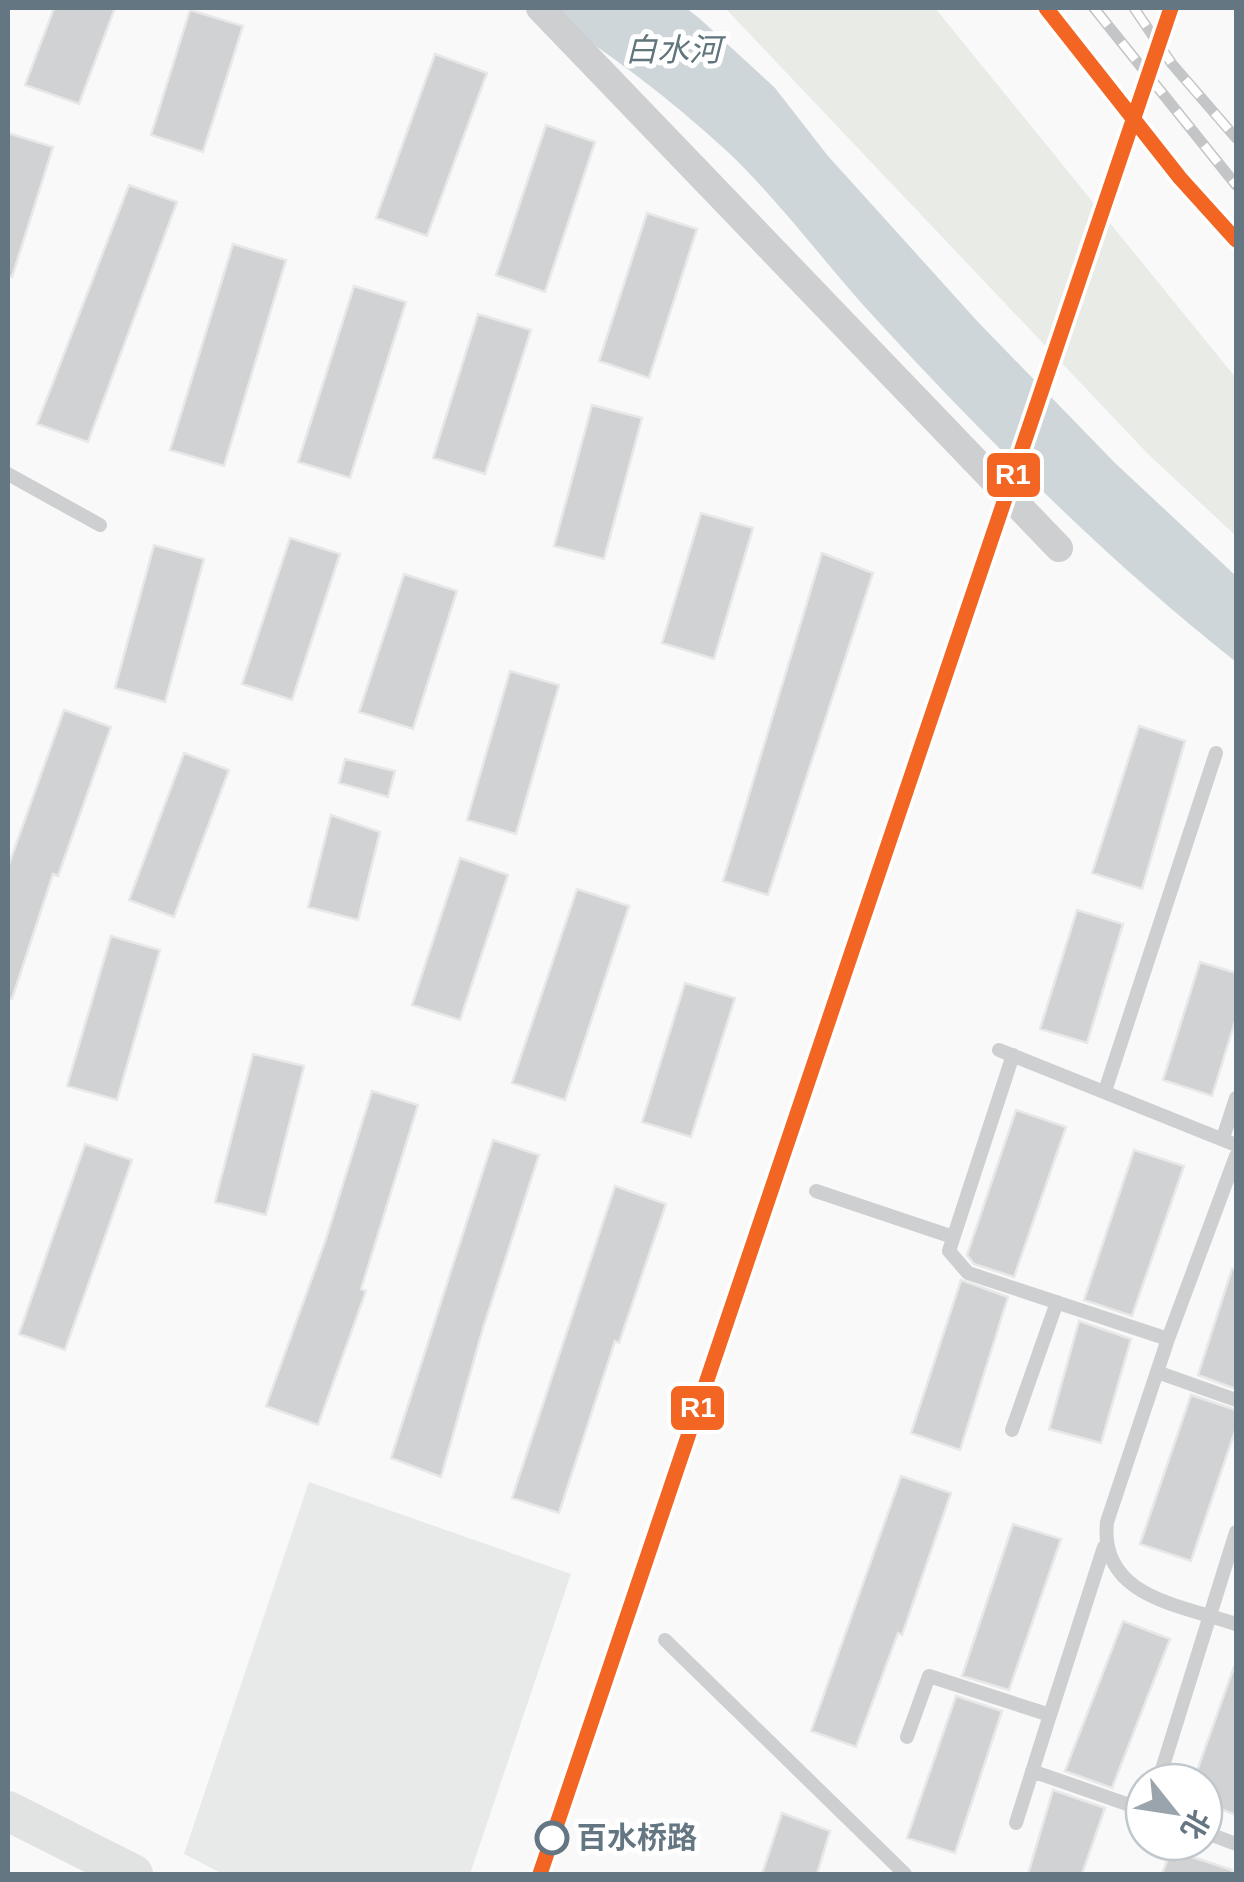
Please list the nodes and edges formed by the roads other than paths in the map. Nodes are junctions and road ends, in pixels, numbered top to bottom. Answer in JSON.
{"nodes":[{"id":1,"x":540,"y":8,"type":"edge"},
{"id":2,"x":8,"y":474,"type":"edge"},
{"id":3,"x":100,"y":525,"type":"dead end"},
{"id":4,"x":1059,"y":548,"type":"dead end"},
{"id":5,"x":1216,"y":753,"type":"dead end"},
{"id":6,"x":1105,"y":1091,"type":"junction"},
{"id":7,"x":1236,"y":1098,"type":"edge"},
{"id":8,"x":1230,"y":1142,"type":"edge"},
{"id":9,"x":1236,"y":1156,"type":"edge"},
{"id":10,"x":816,"y":1191,"type":"dead end"},
{"id":11,"x":953,"y":1237,"type":"junction"},
{"id":12,"x":1057,"y":1302,"type":"junction"},
{"id":13,"x":1168,"y":1339,"type":"junction"},
{"id":14,"x":1156,"y":1372,"type":"junction"},
{"id":15,"x":1236,"y":1400,"type":"edge"},
{"id":16,"x":1012,"y":1430,"type":"dead end"},
{"id":17,"x":1236,"y":1532,"type":"edge"},
{"id":18,"x":1104,"y":1547,"type":"junction"},
{"id":19,"x":1210,"y":1616,"type":"junction"},
{"id":20,"x":1236,"y":1624,"type":"edge"},
{"id":21,"x":665,"y":1640,"type":"dead end"},
{"id":22,"x":1050,"y":1714,"type":"junction"},
{"id":23,"x":907,"y":1737,"type":"dead end"},
{"id":24,"x":1164,"y":1762,"type":"edge"},
{"id":25,"x":1032,"y":1771,"type":"junction"},
{"id":26,"x":1124,"y":1803,"type":"edge"},
{"id":27,"x":8,"y":1811,"type":"edge"},
{"id":28,"x":1016,"y":1823,"type":"dead end"},
{"id":29,"x":133,"y":1874,"type":"edge"},
{"id":30,"x":905,"y":1874,"type":"edge"}],
"edges":[{"from":1,"to":4,"type":"street"},
{"from":2,"to":3,"type":"lane"},
{"from":5,"to":6,"type":"lane"},
{"from":6,"to":8,"type":"lane"},
{"from":6,"to":11,"type":"lane"},
{"from":7,"to":8,"type":"lane"},
{"from":9,"to":13,"type":"lane"},
{"from":10,"to":11,"type":"lane"},
{"from":11,"to":12,"type":"lane"},
{"from":12,"to":13,"type":"lane"},
{"from":12,"to":16,"type":"lane"},
{"from":13,"to":14,"type":"lane"},
{"from":14,"to":15,"type":"lane"},
{"from":14,"to":18,"type":"lane"},
{"from":17,"to":19,"type":"lane"},
{"from":18,"to":19,"type":"lane"},
{"from":18,"to":22,"type":"lane"},
{"from":19,"to":20,"type":"lane"},
{"from":19,"to":24,"type":"lane"},
{"from":21,"to":30,"type":"lane"},
{"from":22,"to":23,"type":"lane"},
{"from":22,"to":25,"type":"lane"},
{"from":25,"to":26,"type":"lane"},
{"from":25,"to":28,"type":"lane"},
{"from":27,"to":29,"type":"street"}]}
